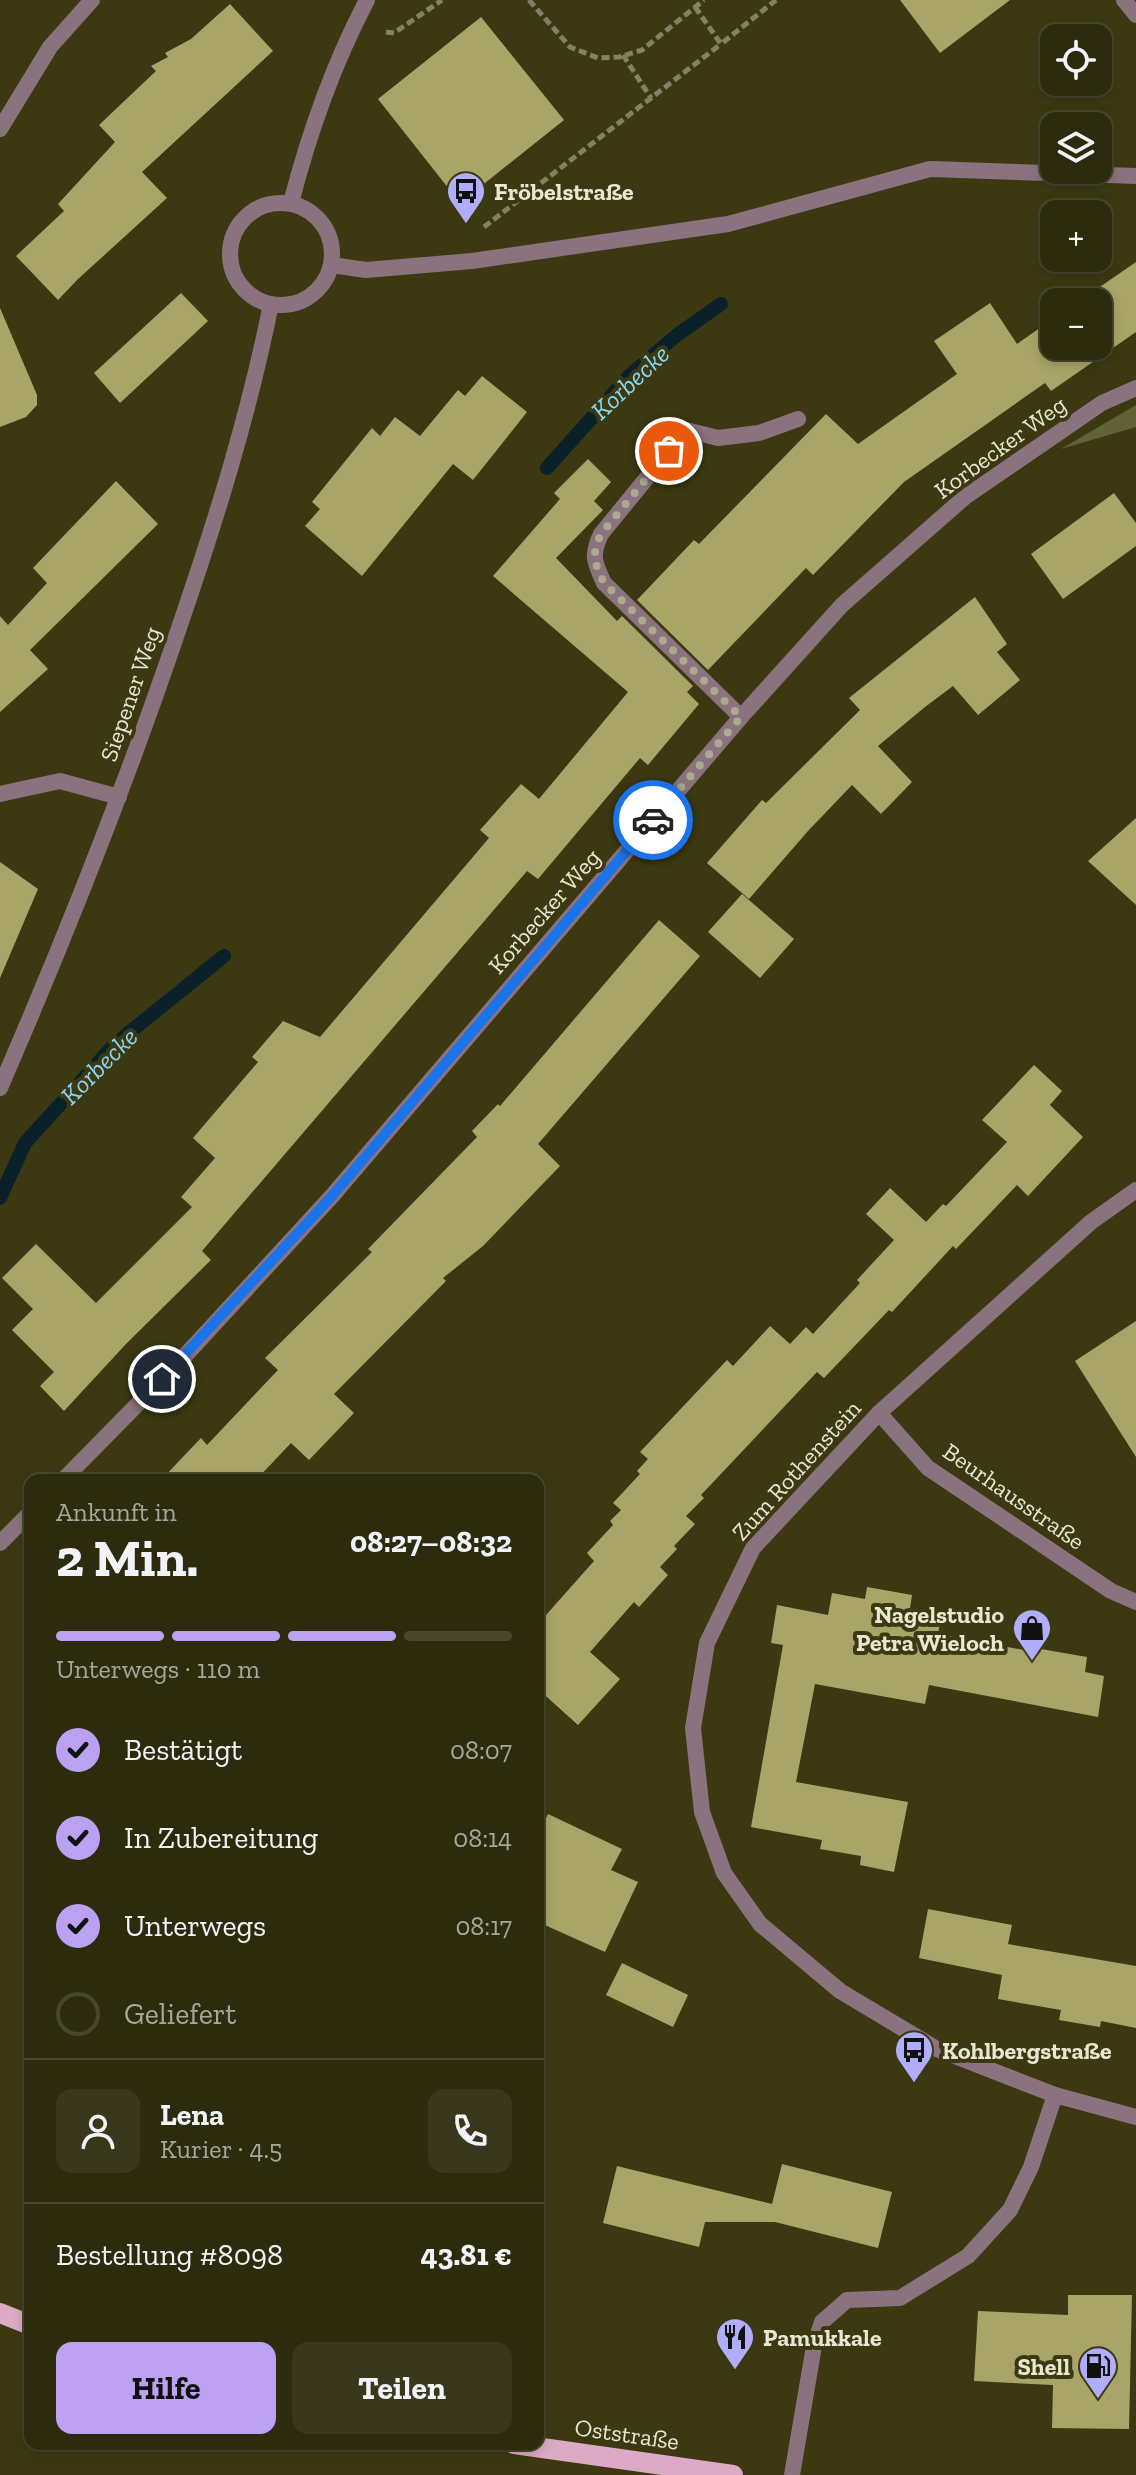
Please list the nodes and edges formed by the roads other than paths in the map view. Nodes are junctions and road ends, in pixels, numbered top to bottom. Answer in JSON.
{"nodes":[{"id":1,"x":92,"y":0,"type":"edge"},
{"id":2,"x":367,"y":0,"type":"edge"},
{"id":3,"x":1124,"y":0,"type":"edge"},
{"id":4,"x":1136,"y":15,"type":"edge"},
{"id":5,"x":0,"y":129,"type":"edge"},
{"id":6,"x":1136,"y":176,"type":"edge"},
{"id":7,"x":291,"y":203,"type":"junction"},
{"id":8,"x":332,"y":265,"type":"junction"},
{"id":9,"x":271,"y":304,"type":"junction"},
{"id":10,"x":1136,"y":388,"type":"edge"},
{"id":11,"x":798,"y":419,"type":"dead end"},
{"id":12,"x":741,"y":717,"type":"junction"},
{"id":13,"x":0,"y":794,"type":"edge"},
{"id":14,"x":119,"y":797,"type":"junction"},
{"id":15,"x":0,"y":1088,"type":"edge"},
{"id":16,"x":1136,"y":1190,"type":"edge"},
{"id":17,"x":879,"y":1413,"type":"junction"},
{"id":18,"x":69,"y":1474,"type":"edge"},
{"id":19,"x":24,"y":1519,"type":"edge"},
{"id":20,"x":0,"y":1543,"type":"edge"},
{"id":21,"x":1136,"y":1602,"type":"edge"},
{"id":22,"x":1055,"y":2095,"type":"junction"},
{"id":23,"x":1136,"y":2117,"type":"edge"},
{"id":24,"x":0,"y":2313,"type":"edge"},
{"id":25,"x":24,"y":2323,"type":"edge"},
{"id":26,"x":544,"y":2448,"type":"edge"},
{"id":27,"x":733,"y":2475,"type":"edge"},
{"id":28,"x":792,"y":2475,"type":"edge"}],
"edges":[{"from":1,"to":5,"type":"street"},
{"from":2,"to":7,"type":"street"},
{"from":3,"to":4,"type":"street"},
{"from":6,"to":8,"type":"street"},
{"from":7,"to":8,"type":"street"},
{"from":7,"to":9,"type":"street"},
{"from":8,"to":9,"type":"street"},
{"from":9,"to":14,"type":"street","name":"Siepener Weg"},
{"from":10,"to":12,"type":"street","name":"Korbecker Weg"},
{"from":11,"to":12,"type":"street"},
{"from":12,"to":18,"type":"street","name":"Korbecker Weg"},
{"from":13,"to":14,"type":"street"},
{"from":14,"to":15,"type":"street","name":"Siepener Weg"},
{"from":16,"to":17,"type":"street","name":"Zum Rothenstein"},
{"from":17,"to":21,"type":"street","name":"Beurhausstraße"},
{"from":17,"to":22,"type":"street","name":"Zum Rothenstein"},
{"from":19,"to":20,"type":"street"},
{"from":22,"to":23,"type":"street","name":"Zum Rothenstein"},
{"from":22,"to":28,"type":"street"},
{"from":24,"to":25,"type":"main road"},
{"from":26,"to":27,"type":"main road","name":"Oststraße"}]}
